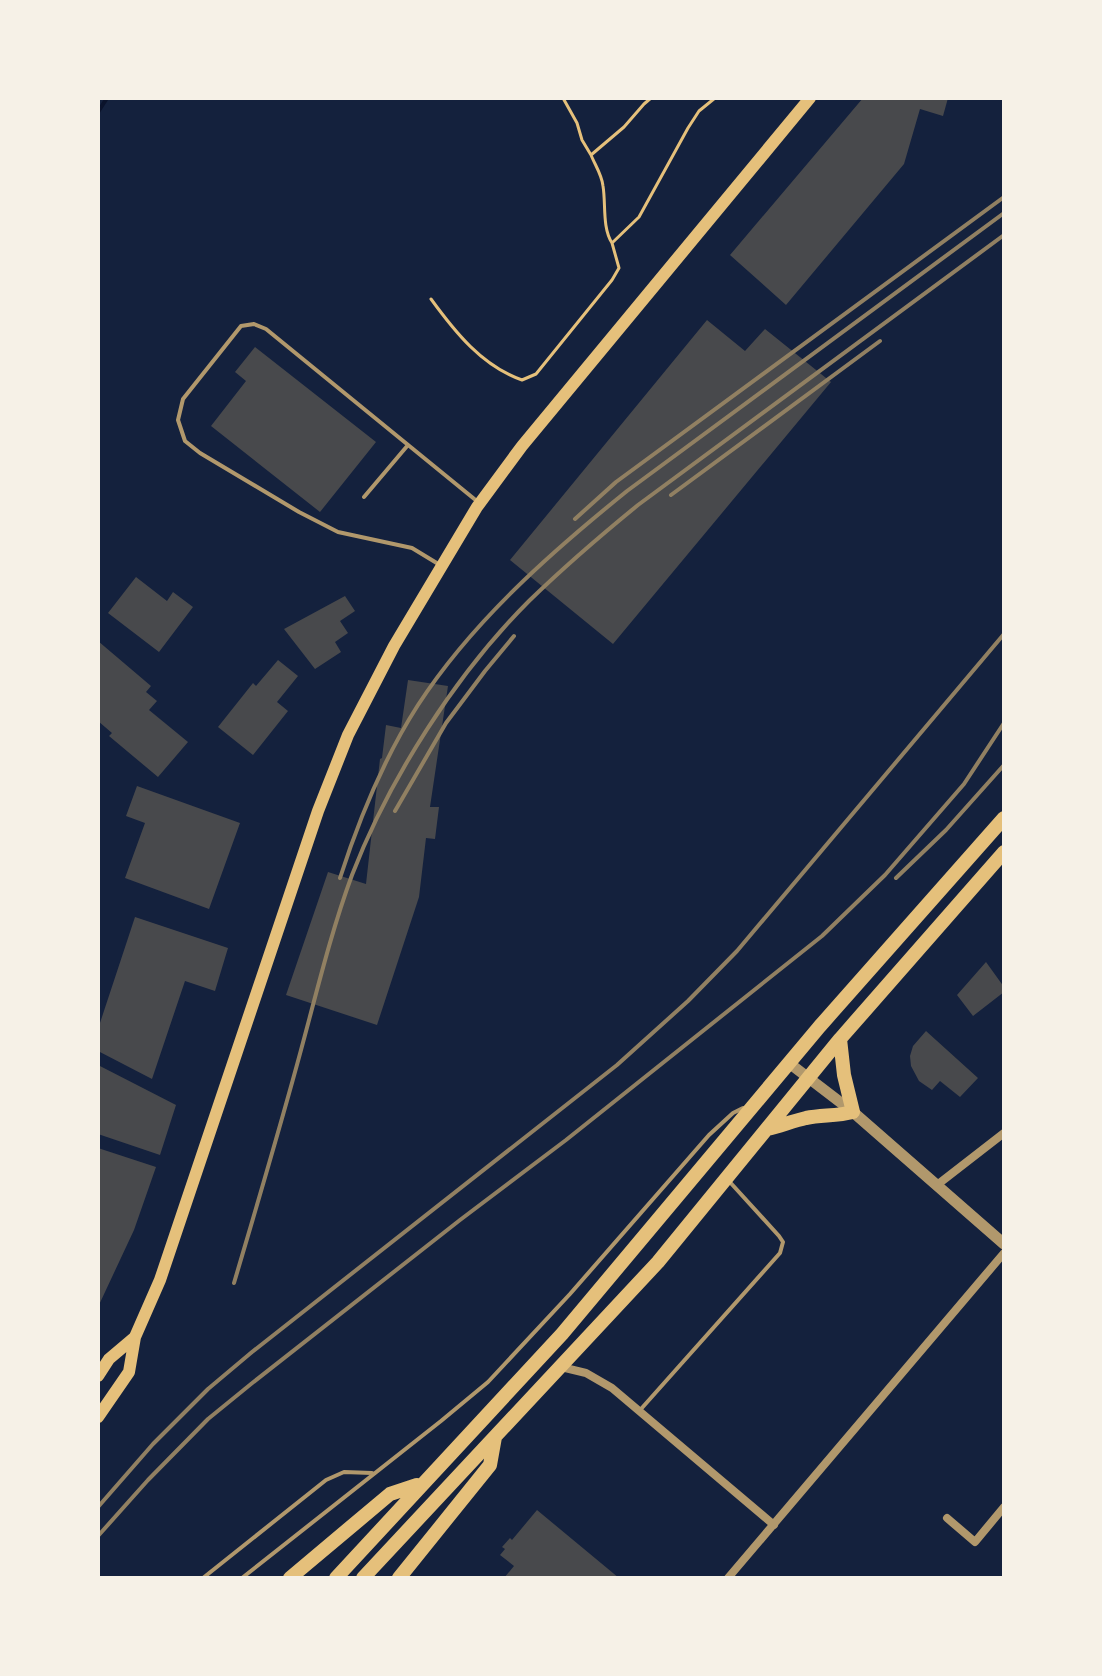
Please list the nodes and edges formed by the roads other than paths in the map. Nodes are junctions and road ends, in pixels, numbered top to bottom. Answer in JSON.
{"nodes":[{"id":1,"x":810,"y":98,"type":"edge"},
{"id":2,"x":408,"y":445,"type":"junction"},
{"id":3,"x":364,"y":497,"type":"dead end"},
{"id":4,"x":479,"y":503,"type":"junction"},
{"id":5,"x":441,"y":566,"type":"junction"},
{"id":6,"x":1004,"y":818,"type":"edge"},
{"id":7,"x":1004,"y":852,"type":"edge"},
{"id":8,"x":840,"y":1039,"type":"junction"},
{"id":9,"x":789,"y":1063,"type":"junction"},
{"id":10,"x":808,"y":1077,"type":"junction"},
{"id":11,"x":756,"y":1102,"type":"junction"},
{"id":12,"x":853,"y":1112,"type":"junction"},
{"id":13,"x":767,"y":1129,"type":"junction"},
{"id":14,"x":1004,"y":1133,"type":"edge"},
{"id":15,"x":727,"y":1178,"type":"junction"},
{"id":16,"x":937,"y":1185,"type":"junction"},
{"id":17,"x":1004,"y":1244,"type":"edge"},
{"id":18,"x":1004,"y":1253,"type":"edge"},
{"id":19,"x":135,"y":1337,"type":"junction"},
{"id":20,"x":561,"y":1367,"type":"junction"},
{"id":21,"x":98,"y":1376,"type":"edge"},
{"id":22,"x":639,"y":1412,"type":"junction"},
{"id":23,"x":98,"y":1417,"type":"edge"},
{"id":24,"x":495,"y":1437,"type":"junction"},
{"id":25,"x":374,"y":1474,"type":"junction"},
{"id":26,"x":422,"y":1484,"type":"junction"},
{"id":27,"x":1004,"y":1507,"type":"edge"},
{"id":28,"x":947,"y":1518,"type":"dead end"},
{"id":29,"x":774,"y":1525,"type":"junction"},
{"id":30,"x":203,"y":1578,"type":"edge"},
{"id":31,"x":242,"y":1578,"type":"edge"},
{"id":32,"x":290,"y":1578,"type":"edge"},
{"id":33,"x":336,"y":1578,"type":"edge"},
{"id":34,"x":363,"y":1578,"type":"edge"},
{"id":35,"x":399,"y":1578,"type":"edge"},
{"id":36,"x":728,"y":1578,"type":"edge"}],
"edges":[{"from":1,"to":4,"type":"main road"},
{"from":2,"to":3,"type":"lane"},
{"from":2,"to":4,"type":"lane"},
{"from":2,"to":5,"type":"lane"},
{"from":4,"to":5,"type":"main road"},
{"from":5,"to":19,"type":"main road"},
{"from":6,"to":9,"type":"highway"},
{"from":7,"to":8,"type":"highway"},
{"from":8,"to":10,"type":"highway"},
{"from":8,"to":12,"type":"highway"},
{"from":9,"to":10,"type":"street"},
{"from":9,"to":11,"type":"highway"},
{"from":10,"to":12,"type":"street"},
{"from":10,"to":13,"type":"highway"},
{"from":11,"to":25,"type":"lane"},
{"from":11,"to":26,"type":"highway"},
{"from":12,"to":13,"type":"highway"},
{"from":12,"to":16,"type":"street"},
{"from":13,"to":15,"type":"highway"},
{"from":14,"to":16,"type":"street"},
{"from":15,"to":20,"type":"highway"},
{"from":15,"to":22,"type":"lane"},
{"from":16,"to":17,"type":"street"},
{"from":18,"to":29,"type":"street"},
{"from":19,"to":21,"type":"main road"},
{"from":19,"to":23,"type":"main road"},
{"from":20,"to":22,"type":"street"},
{"from":20,"to":24,"type":"highway"},
{"from":22,"to":29,"type":"street"},
{"from":24,"to":34,"type":"highway"},
{"from":24,"to":35,"type":"highway"},
{"from":25,"to":30,"type":"lane"},
{"from":25,"to":31,"type":"lane"},
{"from":26,"to":32,"type":"highway"},
{"from":26,"to":33,"type":"highway"},
{"from":27,"to":28,"type":"street"},
{"from":29,"to":36,"type":"street"}]}
